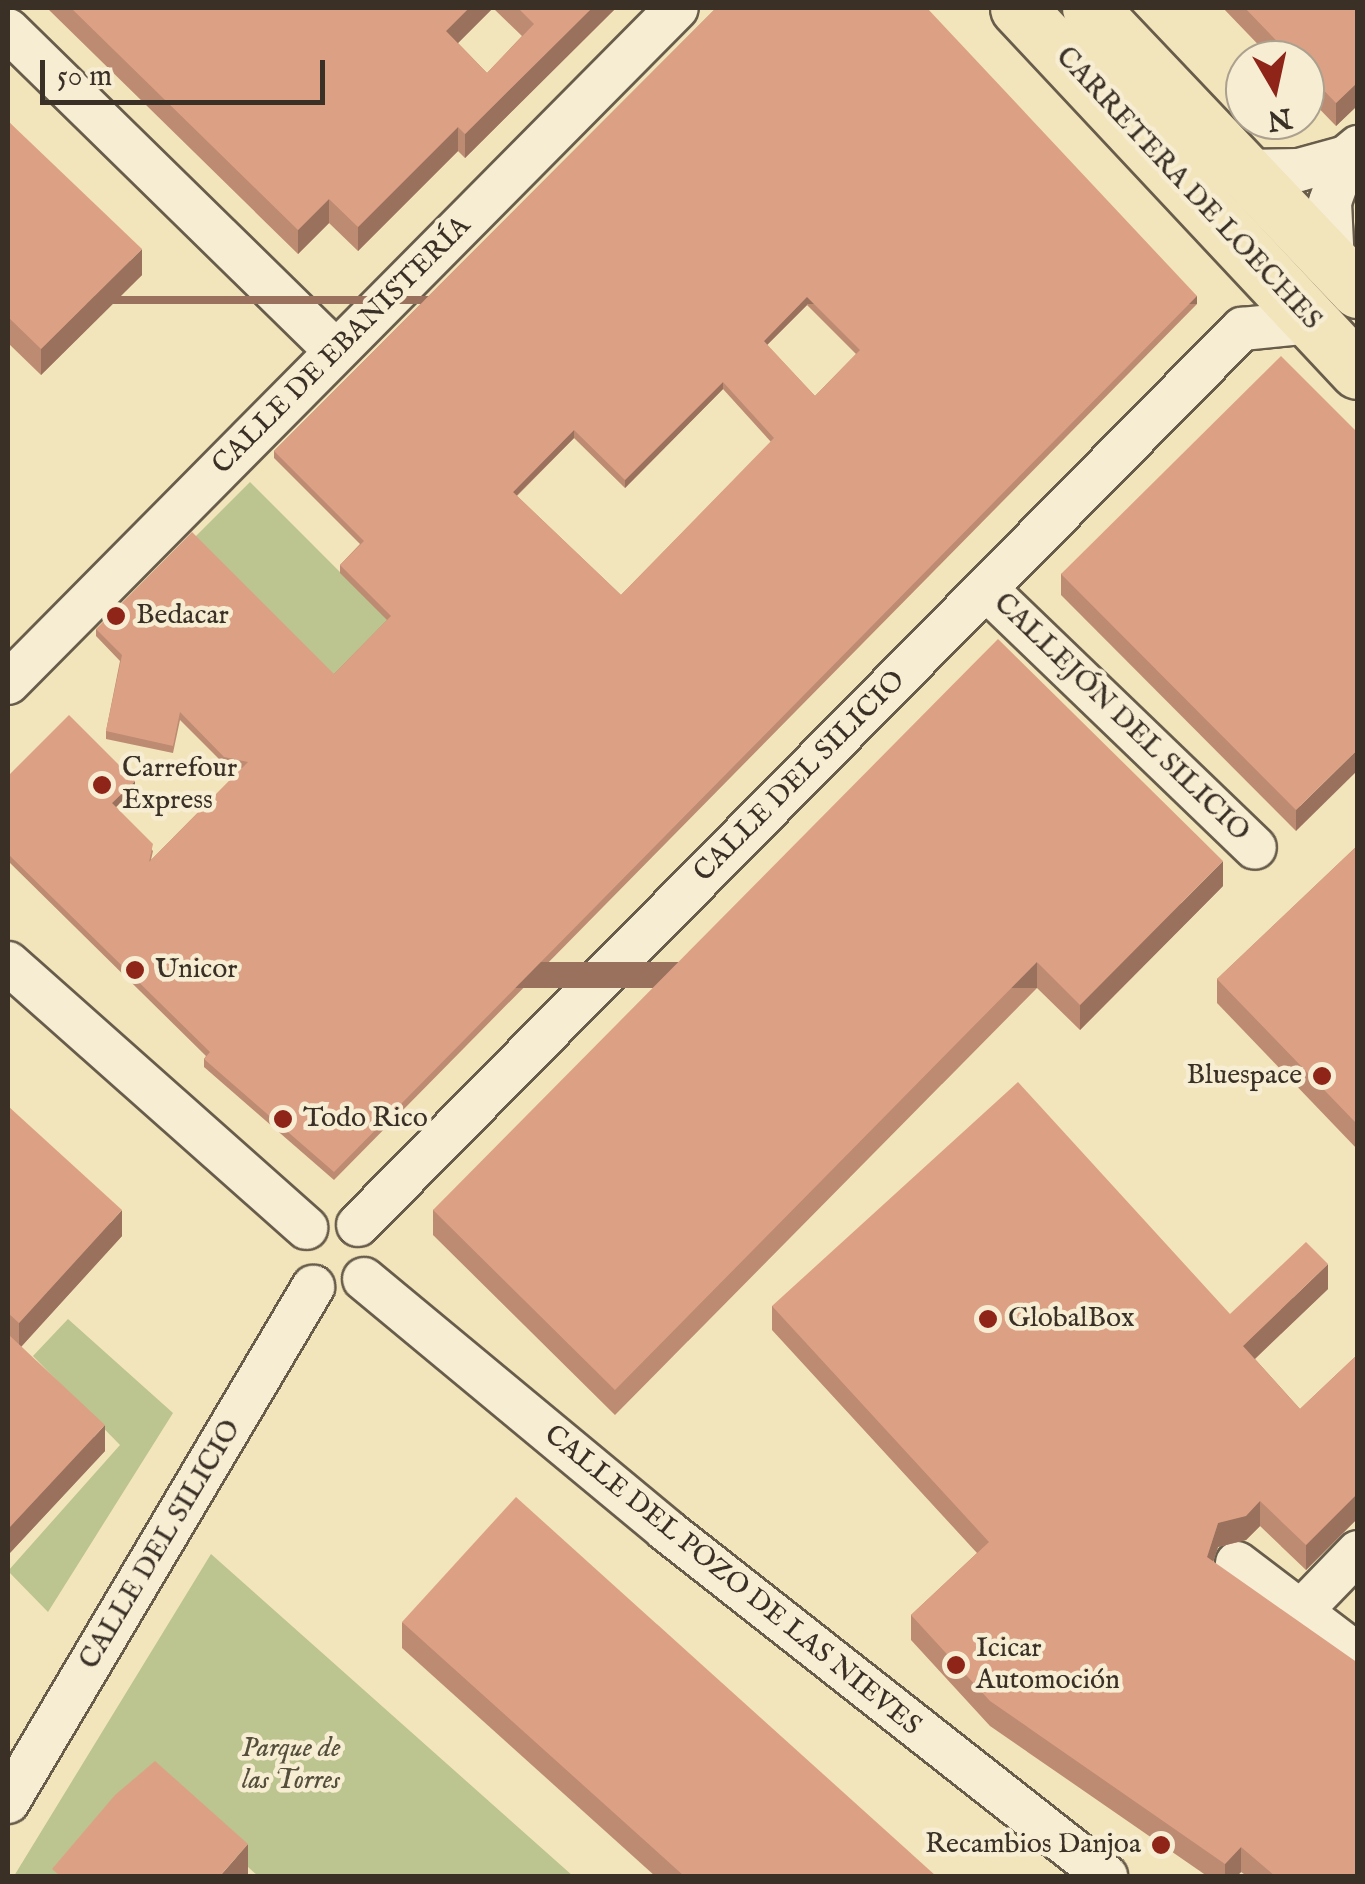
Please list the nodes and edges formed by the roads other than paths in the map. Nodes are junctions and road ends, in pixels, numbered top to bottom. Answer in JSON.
{"nodes":[{"id":1,"x":676,"y":8,"type":"edge"},
{"id":2,"x":1018,"y":8,"type":"edge"},
{"id":3,"x":1090,"y":8,"type":"edge"},
{"id":4,"x":8,"y":30,"type":"edge"},
{"id":5,"x":1352,"y":152,"type":"edge"},
{"id":6,"x":1244,"y":171,"type":"junction"},
{"id":7,"x":1246,"y":258,"type":"junction"},
{"id":8,"x":1345,"y":277,"type":"edge"},
{"id":9,"x":1311,"y":322,"type":"junction"},
{"id":10,"x":1242,"y":329,"type":"junction"},
{"id":11,"x":336,"y":351,"type":"junction"},
{"id":12,"x":1358,"y":370,"type":"edge"},
{"id":13,"x":986,"y":588,"type":"junction"},
{"id":14,"x":8,"y":683,"type":"edge"},
{"id":15,"x":1256,"y":848,"type":"dead end"},
{"id":16,"x":8,"y":963,"type":"edge"},
{"id":17,"x":358,"y":1225,"type":"junction"},
{"id":18,"x":306,"y":1228,"type":"junction"},
{"id":19,"x":364,"y":1278,"type":"junction"},
{"id":20,"x":313,"y":1286,"type":"junction"},
{"id":21,"x":1358,"y":1552,"type":"edge"},
{"id":22,"x":1237,"y":1562,"type":"dead end"},
{"id":23,"x":1301,"y":1611,"type":"junction"},
{"id":24,"x":1358,"y":1655,"type":"edge"},
{"id":25,"x":8,"y":1802,"type":"edge"},
{"id":26,"x":1106,"y":1876,"type":"edge"}],
"edges":[{"from":1,"to":11,"type":"street","name":"CALLE DE EBANISTERÍA"},
{"from":2,"to":7,"type":"main road","name":"CARRETERA DE LOECHES"},
{"from":3,"to":6,"type":"main road","name":"CARRETERA DE LOECHES"},
{"from":4,"to":11,"type":"street"},
{"from":5,"to":6,"type":"street"},
{"from":5,"to":8,"type":"street"},
{"from":6,"to":8,"type":"main road","name":"CARRETERA DE LOECHES"},
{"from":7,"to":9,"type":"main road","name":"CARRETERA DE LOECHES"},
{"from":7,"to":10,"type":"street"},
{"from":9,"to":10,"type":"street"},
{"from":9,"to":12,"type":"main road","name":"CARRETERA DE LOECHES"},
{"from":10,"to":13,"type":"street","name":"CALLE DEL SILICIO"},
{"from":11,"to":14,"type":"street","name":"CALLE DE EBANISTERÍA"},
{"from":13,"to":15,"type":"street","name":"CALLEJÓN DEL SILICIO"},
{"from":13,"to":17,"type":"street","name":"CALLE DEL SILICIO"},
{"from":16,"to":18,"type":"street"},
{"from":17,"to":18,"type":"street"},
{"from":17,"to":19,"type":"street"},
{"from":18,"to":20,"type":"street"},
{"from":19,"to":20,"type":"street"},
{"from":19,"to":26,"type":"street","name":"CALLE DEL POZO DE LAS NIEVES"},
{"from":20,"to":25,"type":"street","name":"CALLE DEL SILICIO"},
{"from":21,"to":23,"type":"street"},
{"from":22,"to":23,"type":"street"},
{"from":23,"to":24,"type":"street"}]}
